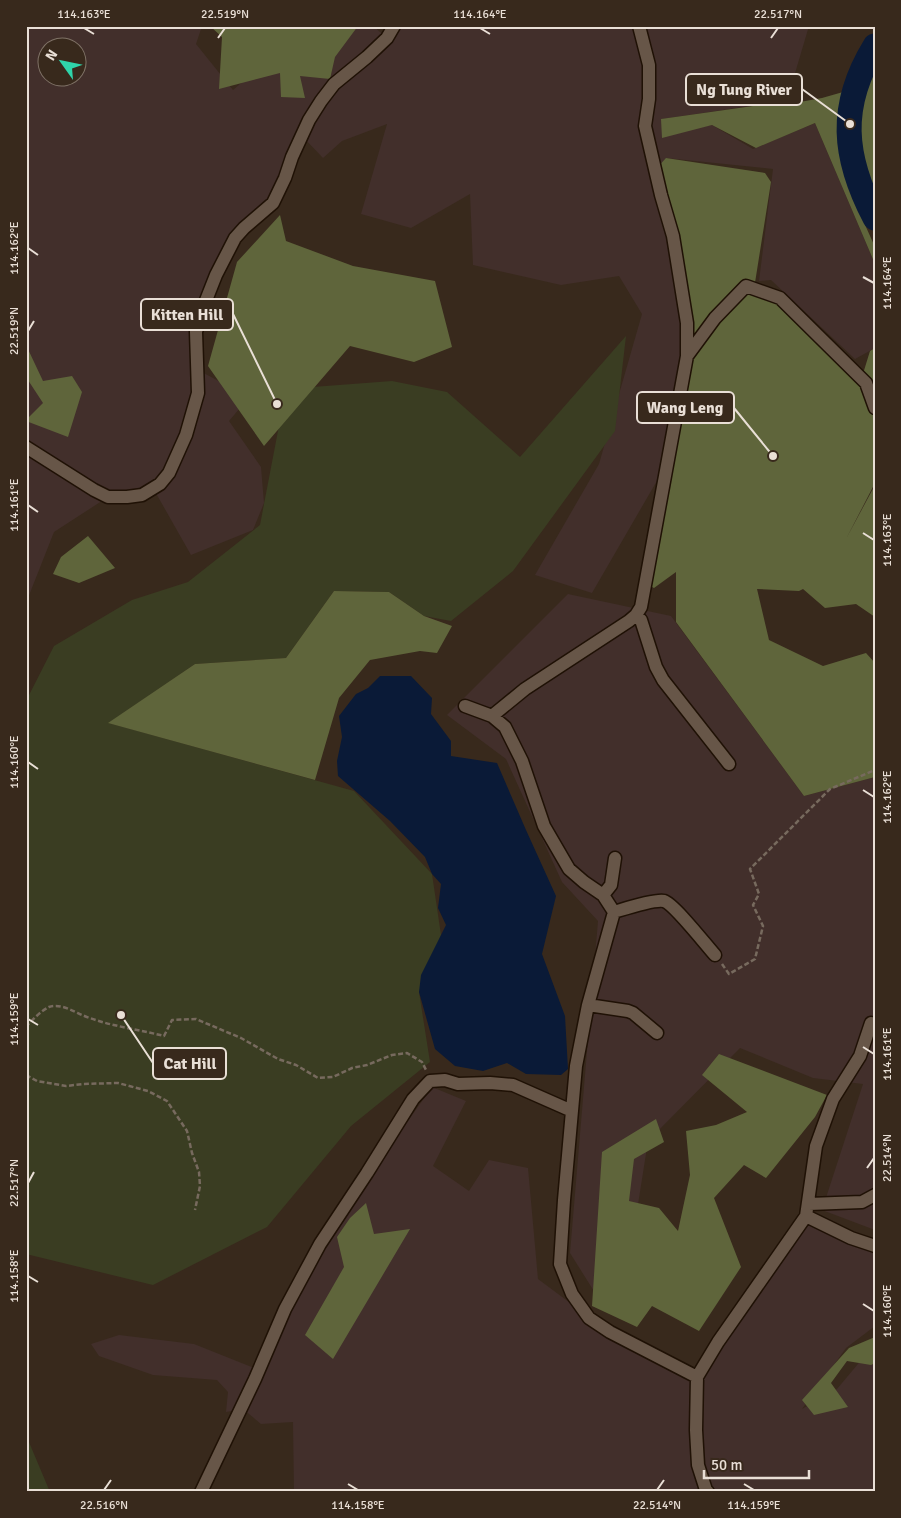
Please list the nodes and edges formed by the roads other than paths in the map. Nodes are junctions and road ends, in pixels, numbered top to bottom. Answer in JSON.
{"nodes":[{"id":1,"x":394,"y":26,"type":"edge"},
{"id":2,"x":640,"y":26,"type":"edge"},
{"id":3,"x":687,"y":356,"type":"junction"},
{"id":4,"x":875,"y":408,"type":"edge"},
{"id":5,"x":26,"y":447,"type":"edge"},
{"id":6,"x":636,"y":616,"type":"junction"},
{"id":7,"x":465,"y":706,"type":"dead end"},
{"id":8,"x":492,"y":716,"type":"junction"},
{"id":9,"x":729,"y":764,"type":"dead end"},
{"id":10,"x":615,"y":858,"type":"dead end"},
{"id":11,"x":604,"y":895,"type":"junction"},
{"id":12,"x":614,"y":912,"type":"junction"},
{"id":13,"x":715,"y":955,"type":"road end"},
{"id":14,"x":588,"y":1005,"type":"junction"},
{"id":15,"x":871,"y":1023,"type":"dead end"},
{"id":16,"x":657,"y":1033,"type":"dead end"},
{"id":17,"x":572,"y":1111,"type":"junction"},
{"id":18,"x":875,"y":1195,"type":"edge"},
{"id":19,"x":808,"y":1210,"type":"junction"},
{"id":20,"x":875,"y":1246,"type":"edge"},
{"id":21,"x":697,"y":1377,"type":"junction"},
{"id":22,"x":201,"y":1492,"type":"edge"},
{"id":23,"x":708,"y":1492,"type":"edge"}],
"edges":[{"from":1,"to":5,"type":"street"},
{"from":2,"to":3,"type":"street"},
{"from":3,"to":4,"type":"street"},
{"from":3,"to":6,"type":"street"},
{"from":6,"to":8,"type":"street"},
{"from":6,"to":9,"type":"street"},
{"from":7,"to":8,"type":"street"},
{"from":8,"to":11,"type":"street"},
{"from":10,"to":11,"type":"street"},
{"from":11,"to":12,"type":"street"},
{"from":12,"to":13,"type":"street"},
{"from":12,"to":14,"type":"street"},
{"from":14,"to":16,"type":"street"},
{"from":14,"to":17,"type":"street"},
{"from":15,"to":19,"type":"street"},
{"from":17,"to":21,"type":"street"},
{"from":17,"to":22,"type":"street"},
{"from":18,"to":19,"type":"street"},
{"from":19,"to":20,"type":"street"},
{"from":19,"to":21,"type":"street"},
{"from":21,"to":23,"type":"street"}]}
